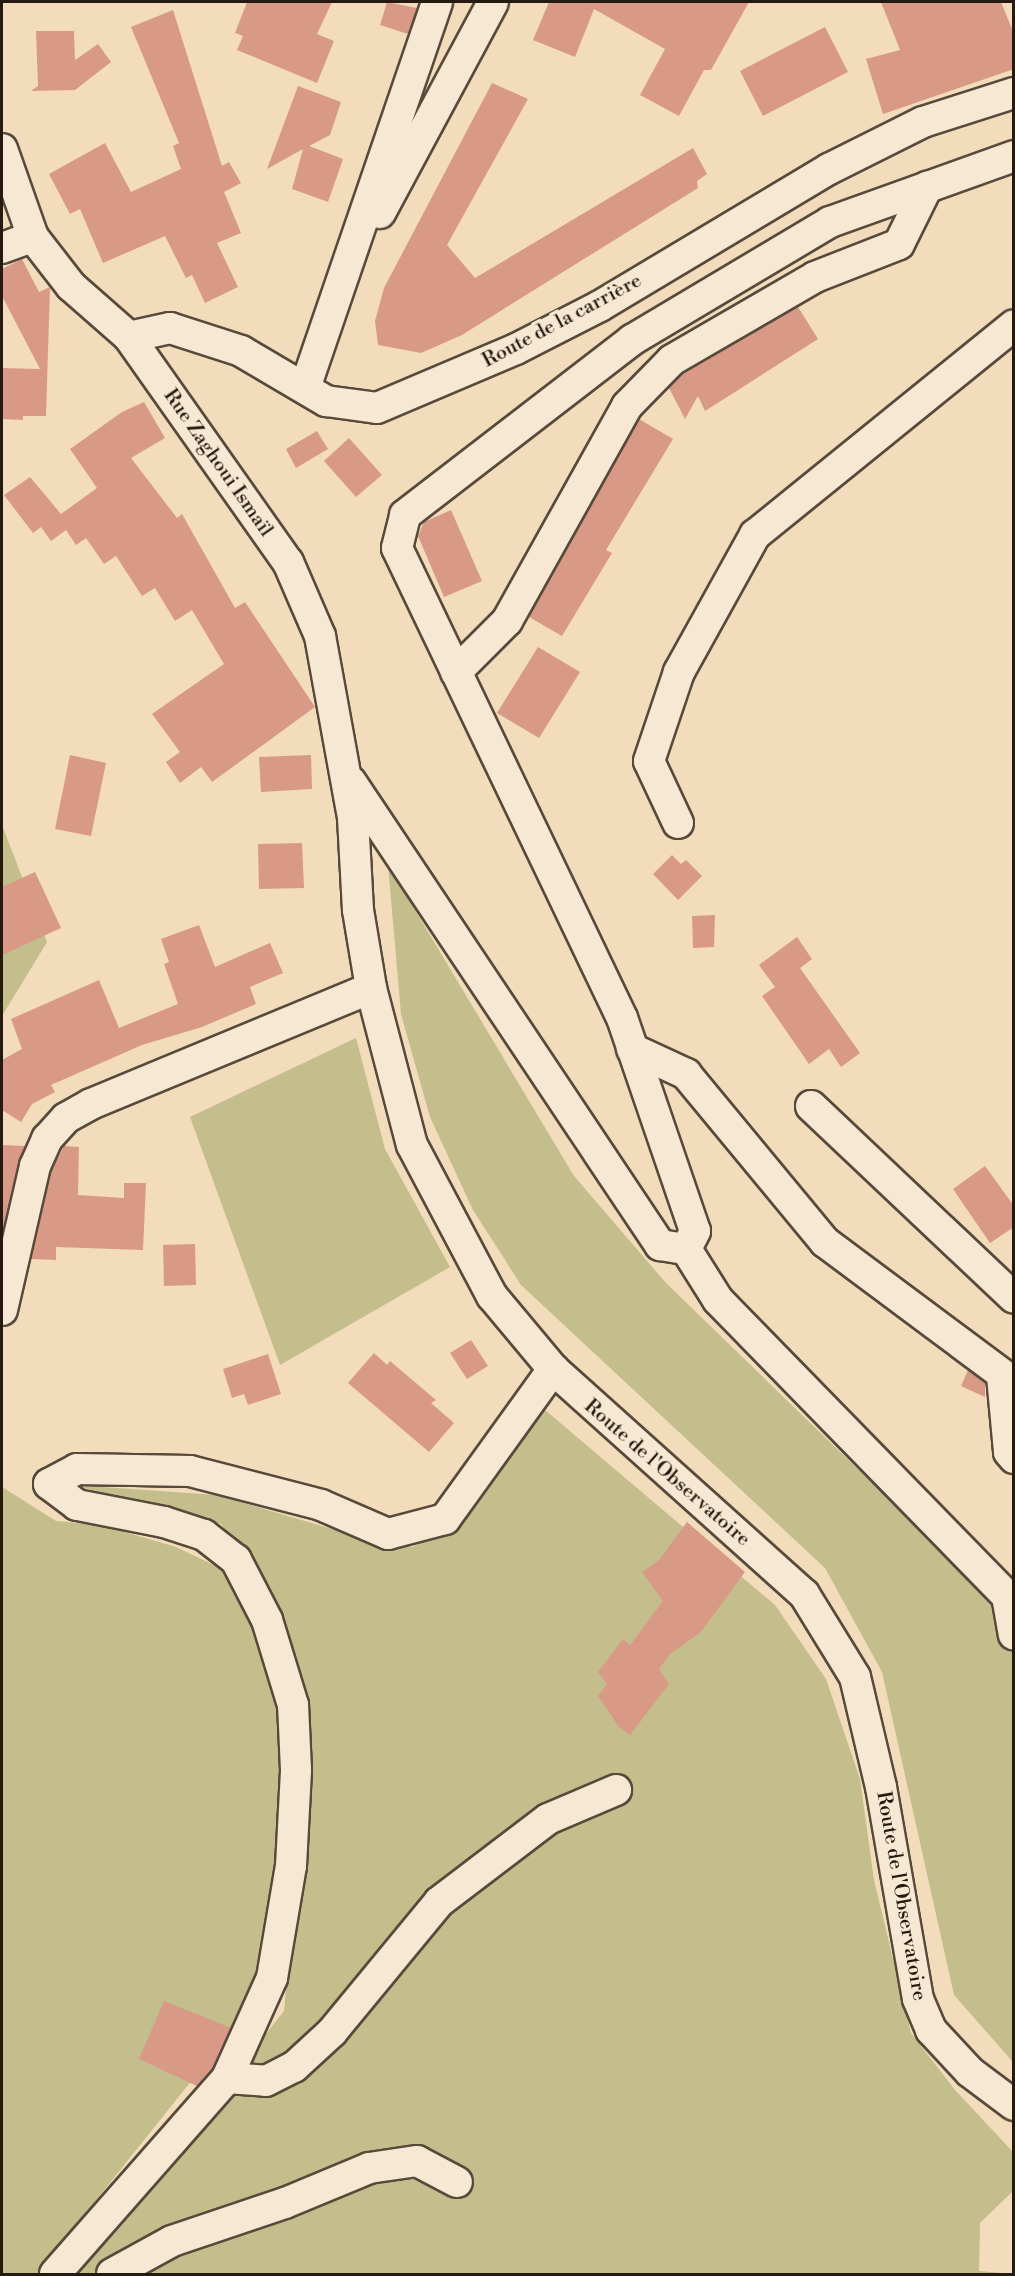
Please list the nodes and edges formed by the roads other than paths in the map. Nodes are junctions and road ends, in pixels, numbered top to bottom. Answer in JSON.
{"nodes":[{"id":1,"x":437,"y":2,"type":"edge"},
{"id":2,"x":493,"y":2,"type":"edge"},
{"id":3,"x":452,"y":77,"type":"junction"},
{"id":4,"x":1014,"y":93,"type":"edge"},
{"id":5,"x":400,"y":108,"type":"junction"},
{"id":6,"x":2,"y":149,"type":"edge"},
{"id":7,"x":1014,"y":156,"type":"edge"},
{"id":8,"x":927,"y":187,"type":"junction"},
{"id":9,"x":33,"y":237,"type":"junction"},
{"id":10,"x":2,"y":248,"type":"edge"},
{"id":11,"x":336,"y":296,"type":"junction"},
{"id":12,"x":1014,"y":326,"type":"edge"},
{"id":13,"x":129,"y":337,"type":"junction"},
{"id":14,"x":305,"y":388,"type":"junction"},
{"id":15,"x":456,"y":672,"type":"junction"},
{"id":16,"x":344,"y":772,"type":"junction"},
{"id":17,"x":353,"y":818,"type":"joint"},
{"id":18,"x":678,"y":823,"type":"dead end"},
{"id":19,"x":371,"y":988,"type":"junction"},
{"id":20,"x":632,"y":1049,"type":"junction"},
{"id":21,"x":811,"y":1106,"type":"dead end"},
{"id":22,"x":686,"y":1249,"type":"junction"},
{"id":23,"x":1014,"y":1298,"type":"edge"},
{"id":24,"x":2,"y":1310,"type":"edge"},
{"id":25,"x":553,"y":1369,"type":"junction"},
{"id":26,"x":1008,"y":1379,"type":"edge"},
{"id":27,"x":1014,"y":1458,"type":"edge"},
{"id":28,"x":1014,"y":1635,"type":"edge"},
{"id":29,"x":616,"y":1790,"type":"dead end"},
{"id":30,"x":227,"y":2078,"type":"junction"},
{"id":31,"x":1014,"y":2105,"type":"edge"},
{"id":32,"x":457,"y":2182,"type":"dead end"},
{"id":33,"x":69,"y":2268,"type":"edge"},
{"id":34,"x":112,"y":2274,"type":"edge"}],
"edges":[{"from":1,"to":5,"type":"street"},
{"from":2,"to":3,"type":"street"},
{"from":3,"to":5,"type":"street"},
{"from":3,"to":11,"type":"street"},
{"from":4,"to":14,"type":"street","name":"Route de la carrière"},
{"from":5,"to":11,"type":"street"},
{"from":6,"to":9,"type":"street","name":"Rue Zaghoui Ismaïl"},
{"from":7,"to":8,"type":"street"},
{"from":8,"to":15,"type":"street"},
{"from":8,"to":15,"type":"street"},
{"from":9,"to":10,"type":"street"},
{"from":9,"to":13,"type":"street","name":"Rue Zaghoui Ismaïl"},
{"from":11,"to":14,"type":"street"},
{"from":12,"to":18,"type":"street"},
{"from":13,"to":14,"type":"street","name":"Route de la carrière"},
{"from":13,"to":16,"type":"street","name":"Rue Zaghoui Ismaïl"},
{"from":15,"to":20,"type":"street"},
{"from":16,"to":17,"type":"street","name":"Rue Zaghoui Ismaïl"},
{"from":16,"to":22,"type":"street"},
{"from":17,"to":19,"type":"street","name":"Route de l'Observatoire"},
{"from":19,"to":24,"type":"street"},
{"from":19,"to":25,"type":"street","name":"Route de l'Observatoire"},
{"from":20,"to":22,"type":"street"},
{"from":20,"to":26,"type":"street"},
{"from":21,"to":23,"type":"street"},
{"from":22,"to":28,"type":"street"},
{"from":25,"to":30,"type":"street"},
{"from":25,"to":31,"type":"street","name":"Route de l'Observatoire"},
{"from":26,"to":27,"type":"street"},
{"from":29,"to":30,"type":"street"},
{"from":30,"to":33,"type":"street"},
{"from":32,"to":34,"type":"street"}]}
